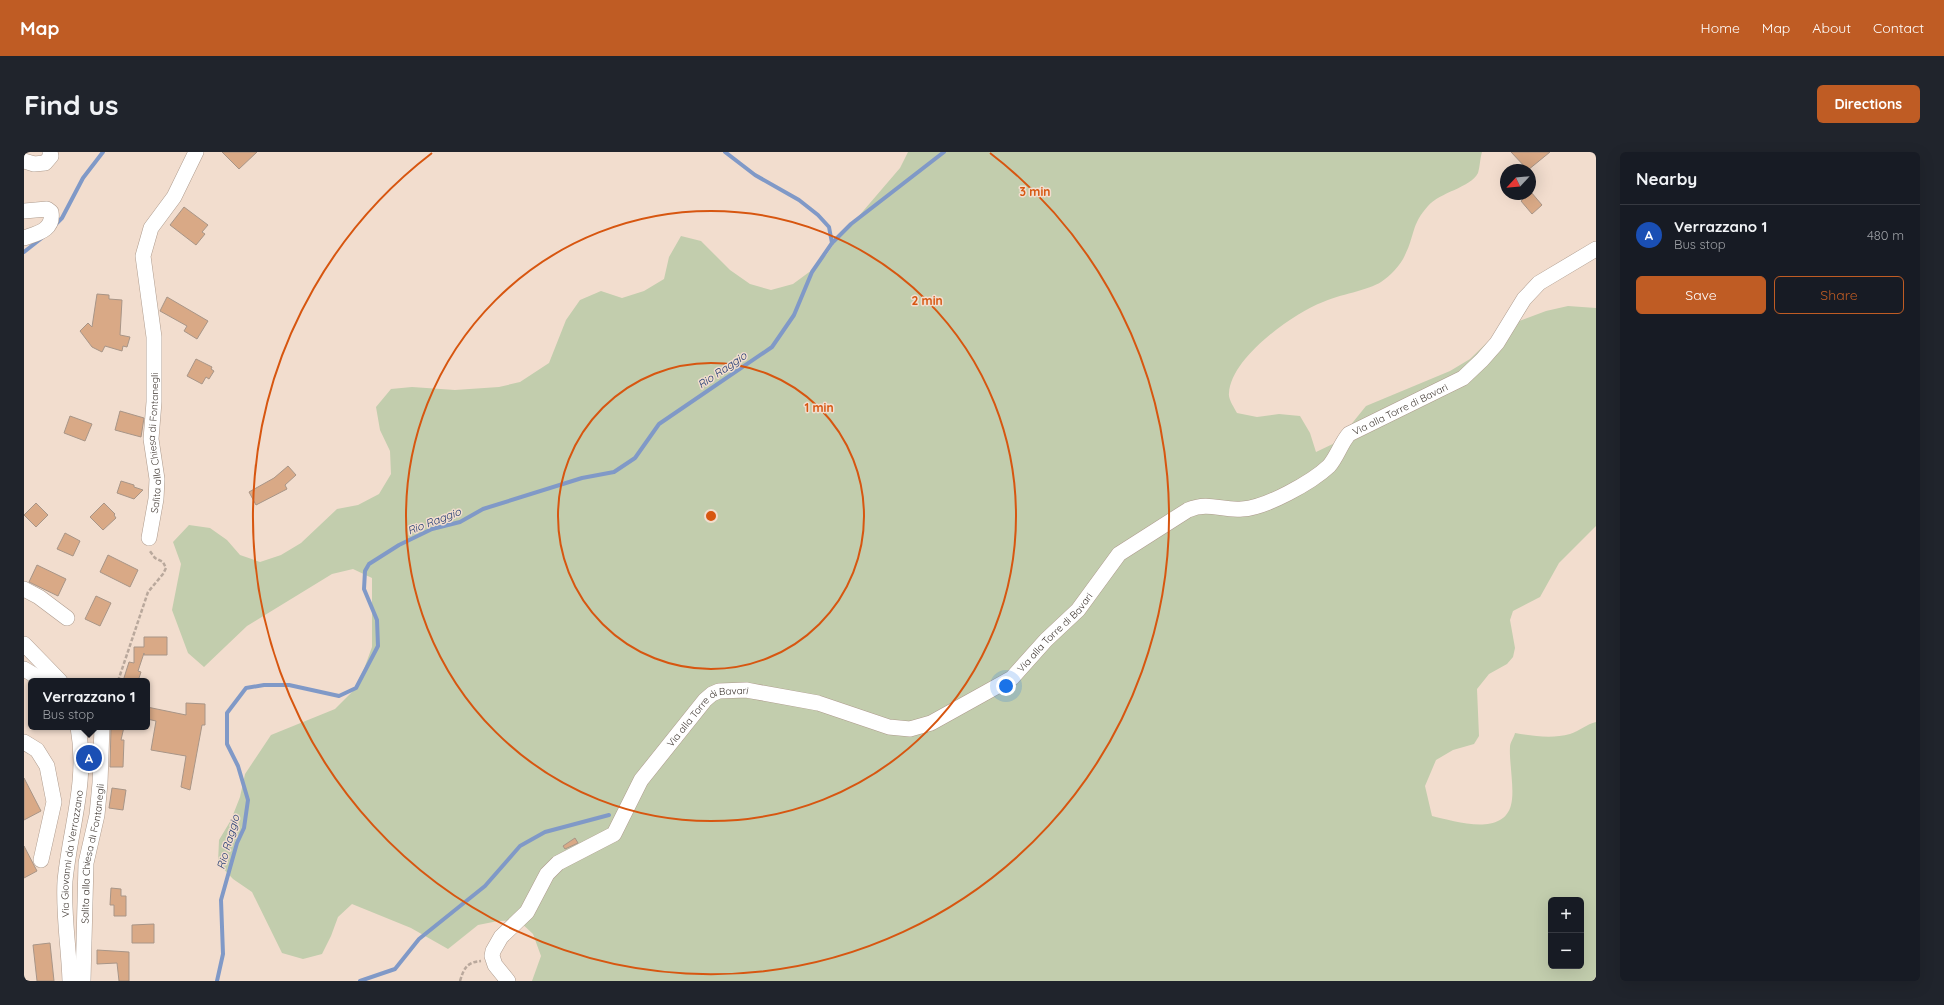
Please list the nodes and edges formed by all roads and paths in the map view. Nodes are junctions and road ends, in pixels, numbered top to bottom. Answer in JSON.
{"nodes":[{"id":1,"x":50,"y":152,"type":"edge"},
{"id":2,"x":196,"y":152,"type":"edge"},
{"id":3,"x":24,"y":161,"type":"edge"},
{"id":4,"x":24,"y":211,"type":"edge"},
{"id":5,"x":24,"y":238,"type":"edge"},
{"id":6,"x":1596,"y":249,"type":"edge"},
{"id":7,"x":149,"y":538,"type":"joint"},
{"id":8,"x":24,"y":589,"type":"edge"},
{"id":9,"x":67,"y":618,"type":"dead end"},
{"id":10,"x":24,"y":644,"type":"edge"},
{"id":11,"x":24,"y":669,"type":"edge"},
{"id":12,"x":39,"y":678,"type":"edge"},
{"id":13,"x":57,"y":678,"type":"edge"},
{"id":14,"x":119,"y":678,"type":"edge"},
{"id":15,"x":78,"y":730,"type":"edge"},
{"id":16,"x":102,"y":730,"type":"edge"},
{"id":17,"x":24,"y":742,"type":"edge"},
{"id":18,"x":41,"y":860,"type":"dead end"},
{"id":19,"x":493,"y":951,"type":"junction"},
{"id":20,"x":70,"y":981,"type":"edge"},
{"id":21,"x":83,"y":981,"type":"edge"},
{"id":22,"x":460,"y":981,"type":"edge"},
{"id":23,"x":508,"y":981,"type":"edge"}],
"edges":[{"from":1,"to":3,"type":"street"},
{"from":2,"to":7,"type":"street","name":"Salita alla Chiesa di Fontanegli"},
{"from":4,"to":5,"type":"street"},
{"from":6,"to":19,"type":"street","name":"Via alla Torre di Bavari"},
{"from":7,"to":14,"type":"path"},
{"from":8,"to":9,"type":"street"},
{"from":10,"to":13,"type":"street"},
{"from":11,"to":12,"type":"street"},
{"from":15,"to":20,"type":"street","name":"Via Giovanni da Verrazzano"},
{"from":16,"to":21,"type":"street","name":"Salita alla Chiesa di Fontanegli"},
{"from":17,"to":18,"type":"street"},
{"from":19,"to":22,"type":"path"},
{"from":19,"to":23,"type":"street"}]}
